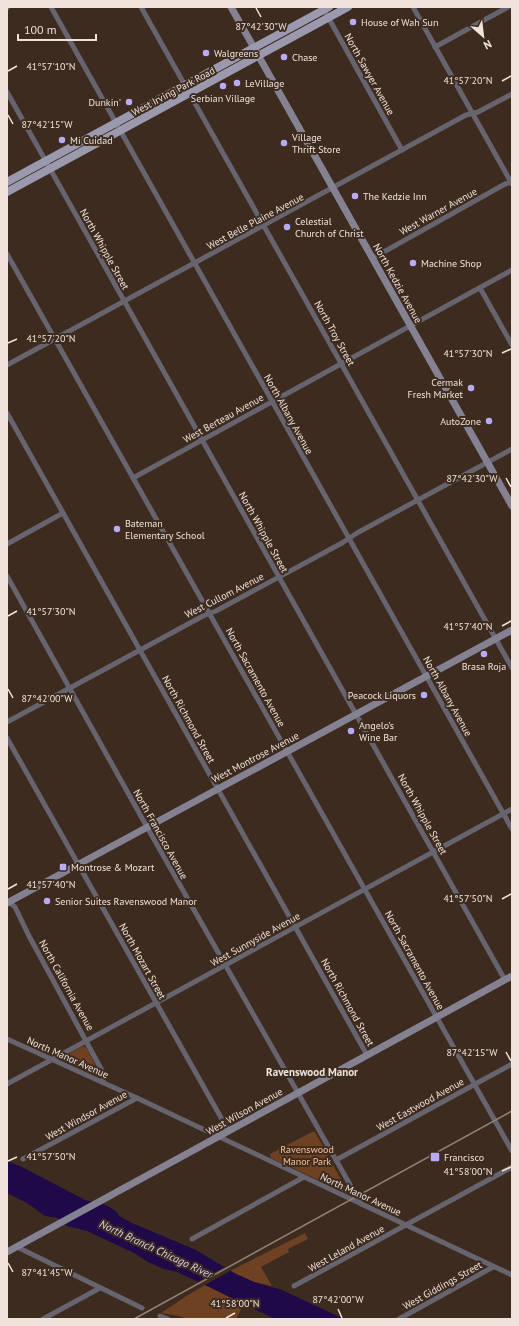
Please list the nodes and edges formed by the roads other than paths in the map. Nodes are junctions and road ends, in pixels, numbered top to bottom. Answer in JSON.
{"nodes":[{"id":1,"x":51,"y":7,"type":"edge"},
{"id":2,"x":141,"y":7,"type":"edge"},
{"id":3,"x":231,"y":7,"type":"edge"},
{"id":4,"x":348,"y":7,"type":"edge"},
{"id":5,"x":413,"y":7,"type":"edge"},
{"id":6,"x":508,"y":7,"type":"edge"},
{"id":7,"x":325,"y":8,"type":"edge"},
{"id":8,"x":328,"y":18,"type":"junction"},
{"id":9,"x":435,"y":47,"type":"junction"},
{"id":10,"x":256,"y":52,"type":"junction"},
{"id":11,"x":185,"y":86,"type":"junction"},
{"id":12,"x":7,"y":92,"type":"edge"},
{"id":13,"x":190,"y":94,"type":"junction"},
{"id":14,"x":512,"y":94,"type":"edge"},
{"id":15,"x":473,"y":114,"type":"junction"},
{"id":16,"x":116,"y":123,"type":"junction"},
{"id":17,"x":120,"y":131,"type":"junction"},
{"id":18,"x":402,"y":150,"type":"junction"},
{"id":19,"x":46,"y":161,"type":"junction"},
{"id":20,"x":50,"y":169,"type":"junction"},
{"id":21,"x":7,"y":182,"type":"edge"},
{"id":22,"x":512,"y":183,"type":"edge"},
{"id":23,"x":333,"y":188,"type":"junction"},
{"id":24,"x":7,"y":192,"type":"edge"},
{"id":25,"x":264,"y":226,"type":"junction"},
{"id":26,"x":7,"y":254,"type":"edge"},
{"id":27,"x":373,"y":258,"type":"junction"},
{"id":28,"x":195,"y":264,"type":"junction"},
{"id":29,"x":512,"y":270,"type":"edge"},
{"id":30,"x":480,"y":288,"type":"junction"},
{"id":31,"x":125,"y":302,"type":"junction"},
{"id":32,"x":411,"y":326,"type":"junction"},
{"id":33,"x":55,"y":339,"type":"junction"},
{"id":34,"x":512,"y":345,"type":"edge"},
{"id":35,"x":341,"y":363,"type":"junction"},
{"id":36,"x":7,"y":365,"type":"edge"},
{"id":37,"x":272,"y":401,"type":"junction"},
{"id":38,"x":7,"y":414,"type":"edge"},
{"id":39,"x":202,"y":440,"type":"junction"},
{"id":40,"x":512,"y":449,"type":"edge"},
{"id":41,"x":488,"y":462,"type":"junction"},
{"id":42,"x":133,"y":478,"type":"junction"},
{"id":43,"x":418,"y":500,"type":"junction"},
{"id":44,"x":512,"y":506,"type":"edge"},
{"id":45,"x":63,"y":513,"type":"junction"},
{"id":46,"x":349,"y":538,"type":"junction"},
{"id":47,"x":7,"y":544,"type":"edge"},
{"id":48,"x":7,"y":576,"type":"edge"},
{"id":49,"x":279,"y":577,"type":"junction"},
{"id":50,"x":210,"y":613,"type":"junction"},
{"id":51,"x":512,"y":630,"type":"edge"},
{"id":52,"x":495,"y":638,"type":"junction"},
{"id":53,"x":140,"y":650,"type":"junction"},
{"id":54,"x":512,"y":668,"type":"edge"},
{"id":55,"x":426,"y":676,"type":"junction"},
{"id":56,"x":70,"y":688,"type":"junction"},
{"id":57,"x":356,"y":714,"type":"junction"},
{"id":58,"x":7,"y":722,"type":"edge"},
{"id":59,"x":7,"y":738,"type":"edge"},
{"id":60,"x":287,"y":751,"type":"junction"},
{"id":61,"x":218,"y":789,"type":"junction"},
{"id":62,"x":512,"y":809,"type":"edge"},
{"id":63,"x":503,"y":814,"type":"junction"},
{"id":64,"x":147,"y":827,"type":"junction"},
{"id":65,"x":512,"y":829,"type":"edge"},
{"id":66,"x":434,"y":852,"type":"junction"},
{"id":67,"x":78,"y":864,"type":"junction"},
{"id":68,"x":365,"y":890,"type":"junction"},
{"id":69,"x":8,"y":901,"type":"edge"},
{"id":70,"x":296,"y":928,"type":"junction"},
{"id":71,"x":226,"y":966,"type":"junction"},
{"id":72,"x":512,"y":976,"type":"edge"},
{"id":73,"x":505,"y":980,"type":"junction"},
{"id":74,"x":156,"y":1003,"type":"junction"},
{"id":75,"x":437,"y":1017,"type":"junction"},
{"id":76,"x":7,"y":1039,"type":"edge"},
{"id":77,"x":87,"y":1041,"type":"junction"},
{"id":78,"x":367,"y":1055,"type":"junction"},
{"id":79,"x":52,"y":1060,"type":"junction"},
{"id":80,"x":512,"y":1064,"type":"edge"},
{"id":81,"x":102,"y":1082,"type":"junction"},
{"id":82,"x":7,"y":1084,"type":"edge"},
{"id":83,"x":474,"y":1084,"type":"junction"},
{"id":84,"x":298,"y":1093,"type":"junction"},
{"id":85,"x":137,"y":1098,"type":"junction"},
{"id":86,"x":228,"y":1130,"type":"junction"},
{"id":87,"x":218,"y":1136,"type":"junction"},
{"id":88,"x":512,"y":1151,"type":"edge"},
{"id":89,"x":24,"y":1159,"type":"dead end"},
{"id":90,"x":336,"y":1160,"type":"junction"},
{"id":91,"x":512,"y":1167,"type":"edge"},
{"id":92,"x":304,"y":1177,"type":"junction"},
{"id":93,"x":361,"y":1204,"type":"junction"},
{"id":94,"x":406,"y":1225,"type":"junction"},
{"id":95,"x":192,"y":1240,"type":"dead end"},
{"id":96,"x":17,"y":1247,"type":"junction"},
{"id":97,"x":7,"y":1252,"type":"edge"},
{"id":98,"x":493,"y":1266,"type":"junction"},
{"id":99,"x":512,"y":1275,"type":"edge"},
{"id":100,"x":294,"y":1286,"type":"dead end"},
{"id":101,"x":100,"y":1288,"type":"junction"},
{"id":102,"x":142,"y":1308,"type":"dead end"},
{"id":103,"x":160,"y":1316,"type":"dead end"},
{"id":104,"x":43,"y":1319,"type":"edge"},
{"id":105,"x":168,"y":1319,"type":"edge"},
{"id":106,"x":399,"y":1319,"type":"edge"}],
"edges":[{"from":1,"to":16,"type":"street","name":"North Albany Avenue"},
{"from":2,"to":11,"type":"street","name":"North Troy Street"},
{"from":3,"to":10,"type":"main road","name":"North Kedzie Avenue"},
{"from":4,"to":8,"type":"main road","name":"West Irving Park Road"},
{"from":5,"to":9,"type":"street"},
{"from":6,"to":9,"type":"street"},
{"from":7,"to":8,"type":"street","name":"North Sawyer Avenue"},
{"from":7,"to":10,"type":"main road","name":"West Irving Park Road"},
{"from":8,"to":10,"type":"main road","name":"West Irving Park Road"},
{"from":8,"to":18,"type":"street","name":"North Sawyer Avenue"},
{"from":9,"to":15,"type":"street"},
{"from":10,"to":11,"type":"main road","name":"West Irving Park Road"},
{"from":10,"to":13,"type":"main road","name":"West Irving Park Road"},
{"from":10,"to":23,"type":"main road","name":"North Kedzie Avenue"},
{"from":11,"to":13,"type":"street","name":"North Troy Street"},
{"from":11,"to":16,"type":"main road","name":"West Irving Park Road"},
{"from":12,"to":19,"type":"street","name":"North Whipple Street"},
{"from":13,"to":17,"type":"main road","name":"West Irving Park Road"},
{"from":13,"to":25,"type":"street","name":"North Troy Street"},
{"from":14,"to":15,"type":"street","name":"West Belle Plaine Avenue"},
{"from":15,"to":18,"type":"street","name":"West Belle Plaine Avenue"},
{"from":15,"to":22,"type":"street"},
{"from":16,"to":17,"type":"street","name":"North Albany Avenue"},
{"from":16,"to":19,"type":"main road","name":"West Irving Park Road"},
{"from":17,"to":20,"type":"main road","name":"West Irving Park Road"},
{"from":17,"to":28,"type":"street","name":"North Albany Avenue"},
{"from":18,"to":23,"type":"street","name":"West Belle Plaine Avenue"},
{"from":19,"to":20,"type":"street","name":"North Whipple Street"},
{"from":19,"to":21,"type":"main road","name":"West Irving Park Road"},
{"from":20,"to":24,"type":"main road","name":"West Irving Park Road"},
{"from":20,"to":31,"type":"street","name":"North Whipple Street"},
{"from":22,"to":27,"type":"street","name":"West Warner Avenue"},
{"from":23,"to":25,"type":"street","name":"West Belle Plaine Avenue"},
{"from":23,"to":27,"type":"main road","name":"North Kedzie Avenue"},
{"from":25,"to":28,"type":"street","name":"West Belle Plaine Avenue"},
{"from":25,"to":35,"type":"street","name":"North Troy Street"},
{"from":26,"to":33,"type":"street","name":"North Sacramento Avenue"},
{"from":27,"to":32,"type":"main road","name":"North Kedzie Avenue"},
{"from":28,"to":31,"type":"street","name":"West Belle Plaine Avenue"},
{"from":28,"to":37,"type":"street","name":"North Albany Avenue"},
{"from":29,"to":30,"type":"street","name":"West Berteau Avenue"},
{"from":30,"to":32,"type":"street","name":"West Berteau Avenue"},
{"from":30,"to":34,"type":"street"},
{"from":31,"to":33,"type":"street","name":"West Belle Plaine Avenue"},
{"from":31,"to":39,"type":"street","name":"North Whipple Street"},
{"from":32,"to":35,"type":"street","name":"West Berteau Avenue"},
{"from":32,"to":41,"type":"main road","name":"North Kedzie Avenue"},
{"from":33,"to":36,"type":"street","name":"West Belle Plaine Avenue"},
{"from":33,"to":42,"type":"street","name":"North Sacramento Avenue"},
{"from":35,"to":37,"type":"street","name":"West Berteau Avenue"},
{"from":35,"to":43,"type":"street","name":"North Troy Street"},
{"from":37,"to":39,"type":"street","name":"West Berteau Avenue"},
{"from":37,"to":46,"type":"street","name":"North Albany Avenue"},
{"from":38,"to":45,"type":"street","name":"North Richmond Street"},
{"from":39,"to":42,"type":"street","name":"West Berteau Avenue"},
{"from":39,"to":49,"type":"street","name":"North Whipple Street"},
{"from":40,"to":41,"type":"street","name":"West Cullom Avenue"},
{"from":41,"to":43,"type":"street","name":"West Cullom Avenue"},
{"from":41,"to":44,"type":"main road","name":"North Kedzie Avenue"},
{"from":42,"to":50,"type":"street","name":"North Sacramento Avenue"},
{"from":43,"to":46,"type":"street","name":"West Cullom Avenue"},
{"from":43,"to":52,"type":"street","name":"North Troy Street"},
{"from":45,"to":47,"type":"street"},
{"from":45,"to":53,"type":"street","name":"North Richmond Street"},
{"from":46,"to":49,"type":"street","name":"West Cullom Avenue"},
{"from":46,"to":55,"type":"street","name":"North Albany Avenue"},
{"from":48,"to":56,"type":"street","name":"North Francisco Avenue"},
{"from":49,"to":50,"type":"street","name":"West Cullom Avenue"},
{"from":49,"to":57,"type":"street","name":"North Whipple Street"},
{"from":50,"to":53,"type":"street","name":"West Cullom Avenue"},
{"from":50,"to":60,"type":"street","name":"North Sacramento Avenue"},
{"from":51,"to":52,"type":"main road","name":"West Montrose Avenue"},
{"from":52,"to":54,"type":"street","name":"North Troy Street"},
{"from":52,"to":55,"type":"main road","name":"West Montrose Avenue"},
{"from":53,"to":56,"type":"street","name":"West Cullom Avenue"},
{"from":53,"to":61,"type":"street","name":"North Richmond Street"},
{"from":55,"to":57,"type":"main road","name":"West Montrose Avenue"},
{"from":55,"to":63,"type":"street","name":"North Albany Avenue"},
{"from":56,"to":58,"type":"street","name":"West Cullom Avenue"},
{"from":56,"to":64,"type":"street","name":"North Francisco Avenue"},
{"from":57,"to":60,"type":"main road","name":"West Montrose Avenue"},
{"from":57,"to":66,"type":"street","name":"North Whipple Street"},
{"from":59,"to":67,"type":"street","name":"North Mozart Street"},
{"from":60,"to":61,"type":"main road","name":"West Montrose Avenue"},
{"from":60,"to":68,"type":"street","name":"North Sacramento Avenue"},
{"from":61,"to":64,"type":"main road","name":"West Montrose Avenue"},
{"from":61,"to":70,"type":"street","name":"North Richmond Street"},
{"from":62,"to":63,"type":"street","name":"West Sunnyside Avenue"},
{"from":63,"to":65,"type":"street","name":"North Albany Avenue"},
{"from":63,"to":66,"type":"street","name":"West Sunnyside Avenue"},
{"from":64,"to":67,"type":"main road","name":"West Montrose Avenue"},
{"from":64,"to":71,"type":"street","name":"North Francisco Avenue"},
{"from":66,"to":68,"type":"street","name":"West Sunnyside Avenue"},
{"from":66,"to":73,"type":"street","name":"North Whipple Street"},
{"from":67,"to":69,"type":"main road","name":"West Montrose Avenue"},
{"from":67,"to":74,"type":"street","name":"North Mozart Street"},
{"from":68,"to":70,"type":"street","name":"West Sunnyside Avenue"},
{"from":68,"to":75,"type":"street","name":"North Sacramento Avenue"},
{"from":69,"to":77,"type":"street","name":"North California Avenue"},
{"from":70,"to":71,"type":"street","name":"West Sunnyside Avenue"},
{"from":70,"to":78,"type":"street","name":"North Richmond Street"},
{"from":71,"to":74,"type":"street","name":"West Sunnyside Avenue"},
{"from":71,"to":84,"type":"street","name":"North Francisco Avenue"},
{"from":72,"to":73,"type":"main road","name":"West Wilson Avenue"},
{"from":73,"to":75,"type":"main road","name":"West Wilson Avenue"},
{"from":74,"to":77,"type":"street","name":"West Sunnyside Avenue"},
{"from":74,"to":86,"type":"street","name":"North Mozart Street"},
{"from":75,"to":78,"type":"main road","name":"West Wilson Avenue"},
{"from":75,"to":83,"type":"street","name":"North Sacramento Avenue"},
{"from":76,"to":79,"type":"street","name":"North Manor Avenue"},
{"from":77,"to":79,"type":"street","name":"West Sunnyside Avenue"},
{"from":77,"to":81,"type":"street","name":"North California Avenue"},
{"from":78,"to":84,"type":"main road","name":"West Wilson Avenue"},
{"from":79,"to":81,"type":"street","name":"North Manor Avenue"},
{"from":79,"to":82,"type":"street","name":"West Sunnyside Avenue"},
{"from":80,"to":83,"type":"street","name":"West Eastwood Avenue"},
{"from":81,"to":85,"type":"street","name":"North Manor Avenue"},
{"from":83,"to":88,"type":"street","name":"North Sacramento Avenue"},
{"from":83,"to":90,"type":"street","name":"West Eastwood Avenue"},
{"from":84,"to":86,"type":"main road","name":"West Wilson Avenue"},
{"from":84,"to":90,"type":"street","name":"North Francisco Avenue"},
{"from":85,"to":87,"type":"street","name":"North Manor Avenue"},
{"from":85,"to":89,"type":"street","name":"West Windsor Avenue"},
{"from":86,"to":87,"type":"main road","name":"West Wilson Avenue"},
{"from":87,"to":92,"type":"street","name":"North Manor Avenue"},
{"from":87,"to":96,"type":"main road","name":"West Wilson Avenue"},
{"from":90,"to":93,"type":"street","name":"North Francisco Avenue"},
{"from":91,"to":94,"type":"street","name":"West Leland Avenue"},
{"from":92,"to":93,"type":"street","name":"North Manor Avenue"},
{"from":92,"to":95,"type":"street"},
{"from":93,"to":94,"type":"street","name":"North Manor Avenue"},
{"from":94,"to":98,"type":"street","name":"North Manor Avenue"},
{"from":94,"to":100,"type":"street","name":"West Leland Avenue"},
{"from":96,"to":97,"type":"main road","name":"West Wilson Avenue"},
{"from":96,"to":101,"type":"street"},
{"from":98,"to":99,"type":"street","name":"North Manor Avenue"},
{"from":98,"to":106,"type":"street","name":"West Giddings Street"},
{"from":101,"to":102,"type":"street"},
{"from":101,"to":104,"type":"street"},
{"from":103,"to":105,"type":"street"}]}
